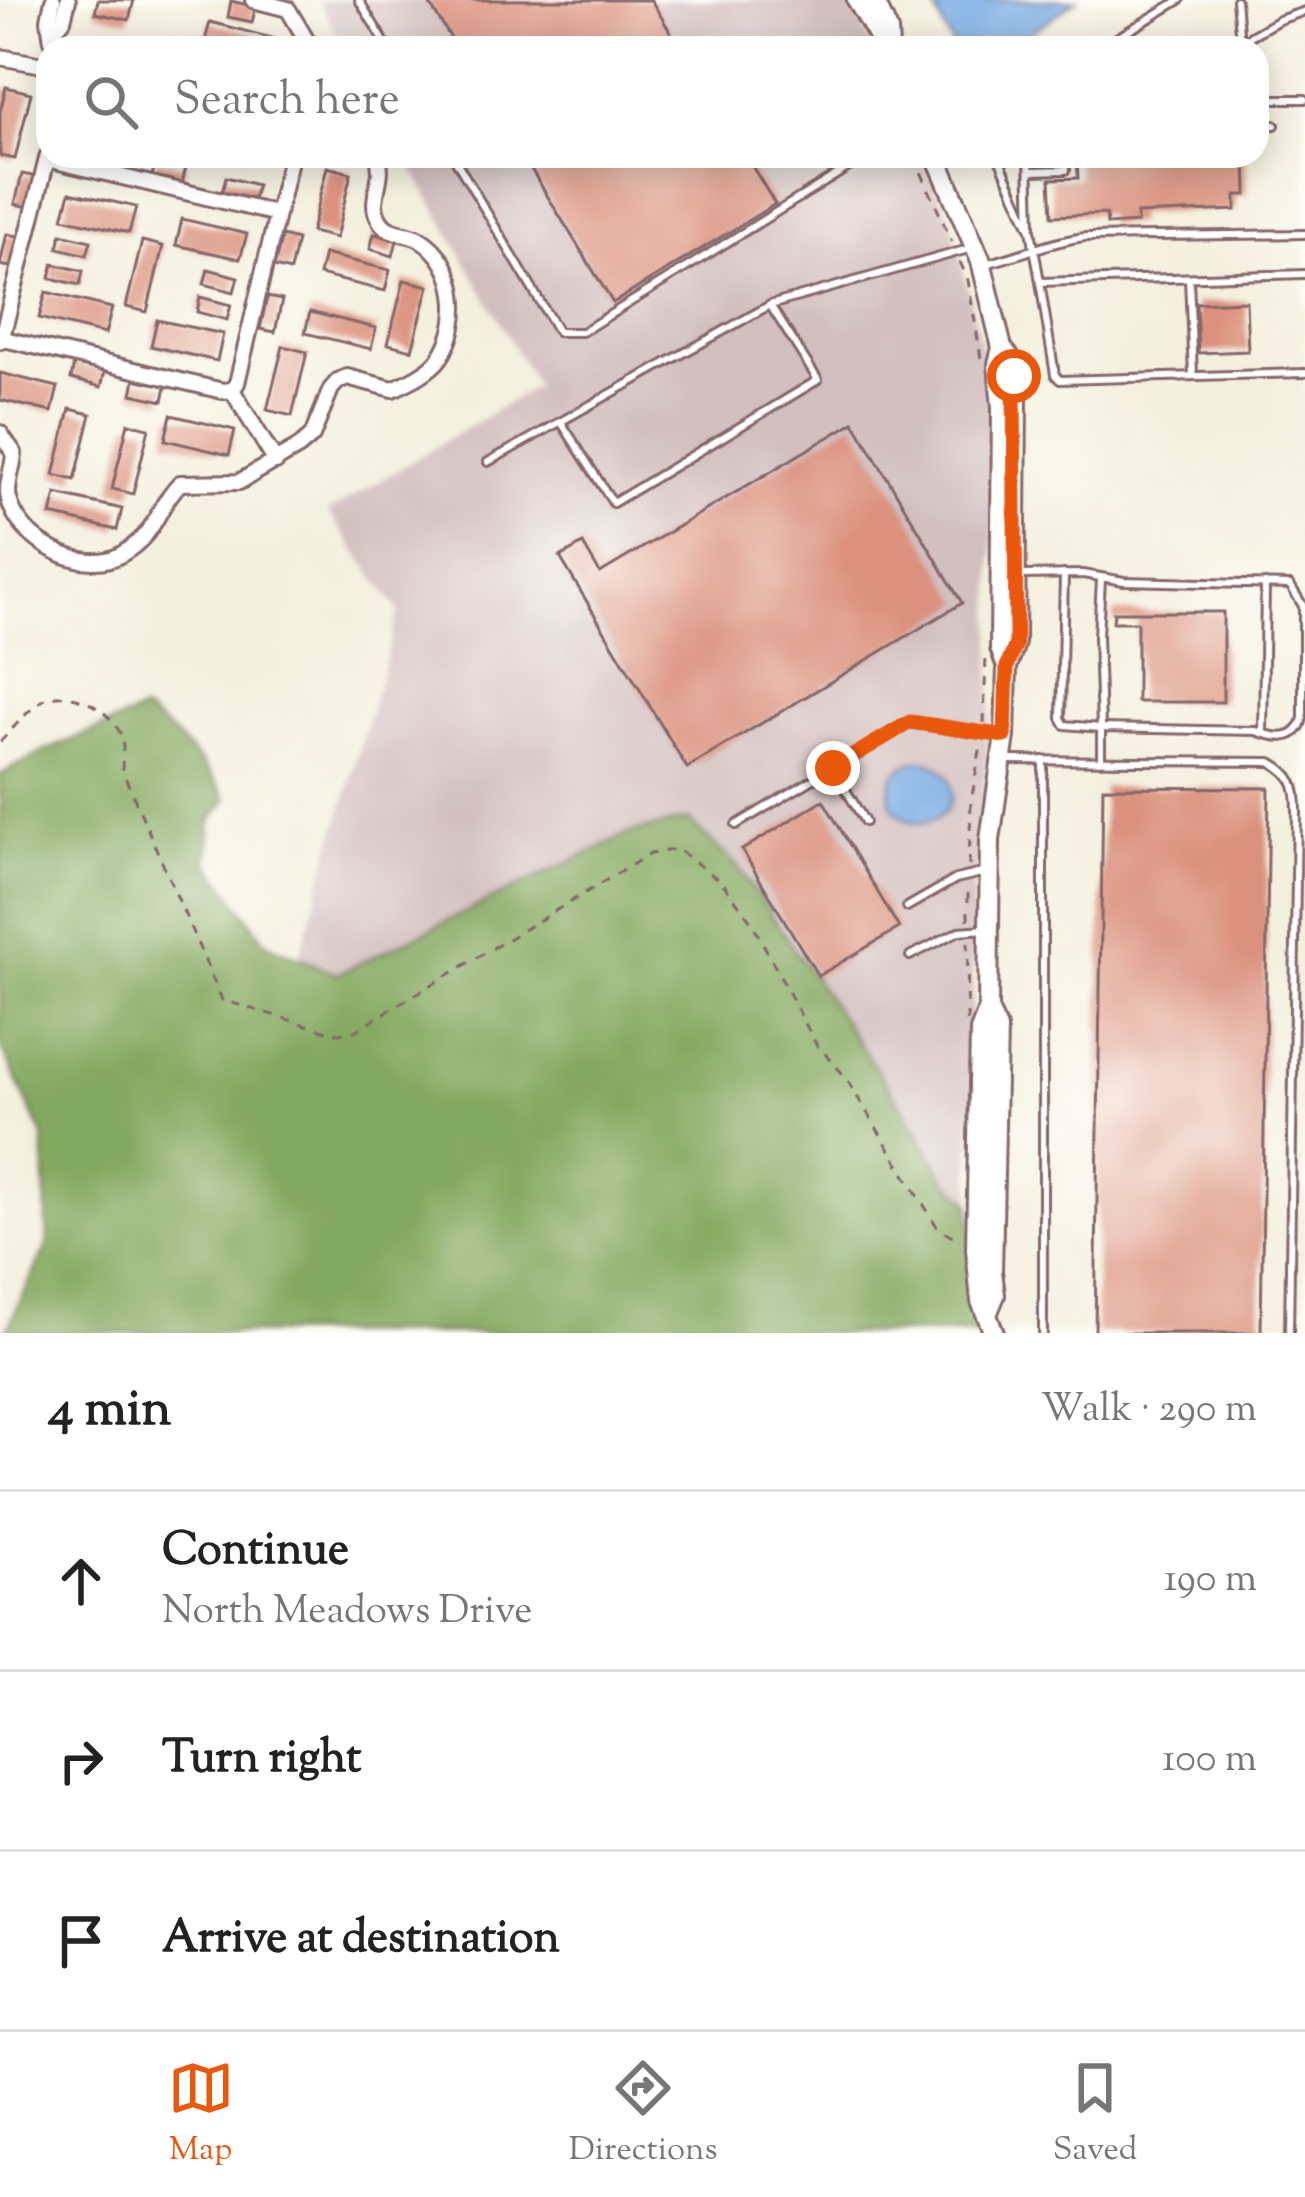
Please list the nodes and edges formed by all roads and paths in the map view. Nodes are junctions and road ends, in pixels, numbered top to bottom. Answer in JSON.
{"nodes":[{"id":1,"x":53,"y":0,"type":"edge"},
{"id":2,"x":68,"y":0,"type":"edge"},
{"id":3,"x":253,"y":0,"type":"edge"},
{"id":4,"x":359,"y":0,"type":"edge"},
{"id":5,"x":857,"y":0,"type":"edge"},
{"id":6,"x":874,"y":0,"type":"edge"},
{"id":7,"x":1180,"y":0,"type":"edge"},
{"id":8,"x":1236,"y":0,"type":"edge"},
{"id":9,"x":1305,"y":11,"type":"edge"},
{"id":10,"x":51,"y":36,"type":"edge"},
{"id":11,"x":55,"y":36,"type":"edge"},
{"id":12,"x":304,"y":36,"type":"edge"},
{"id":13,"x":381,"y":36,"type":"edge"},
{"id":14,"x":880,"y":36,"type":"edge"},
{"id":15,"x":888,"y":36,"type":"edge"},
{"id":16,"x":1120,"y":36,"type":"edge"},
{"id":17,"x":1239,"y":36,"type":"edge"},
{"id":18,"x":1254,"y":36,"type":"edge"},
{"id":19,"x":0,"y":57,"type":"edge"},
{"id":20,"x":36,"y":64,"type":"edge"},
{"id":21,"x":1269,"y":99,"type":"edge"},
{"id":22,"x":1305,"y":99,"type":"edge"},
{"id":23,"x":1269,"y":125,"type":"edge"},
{"id":24,"x":1275,"y":125,"type":"dead end"},
{"id":25,"x":45,"y":168,"type":"edge"},
{"id":26,"x":92,"y":168,"type":"edge"},
{"id":27,"x":288,"y":168,"type":"edge"},
{"id":28,"x":382,"y":168,"type":"edge"},
{"id":29,"x":460,"y":168,"type":"edge"},
{"id":30,"x":847,"y":168,"type":"edge"},
{"id":31,"x":941,"y":168,"type":"edge"},
{"id":32,"x":1003,"y":168,"type":"edge"},
{"id":33,"x":1066,"y":168,"type":"edge"},
{"id":34,"x":1030,"y":171,"type":"joint"},
{"id":35,"x":277,"y":214,"type":"junction"},
{"id":36,"x":1030,"y":230,"type":"junction"},
{"id":37,"x":1305,"y":234,"type":"edge"},
{"id":38,"x":1034,"y":252,"type":"junction"},
{"id":39,"x":978,"y":256,"type":"junction"},
{"id":40,"x":1305,"y":274,"type":"edge"},
{"id":41,"x":1189,"y":278,"type":"junction"},
{"id":42,"x":1040,"y":282,"type":"junction"},
{"id":43,"x":770,"y":305,"type":"junction"},
{"id":44,"x":2,"y":341,"type":"edge"},
{"id":45,"x":1305,"y":373,"type":"edge"},
{"id":46,"x":1193,"y":376,"type":"junction"},
{"id":47,"x":232,"y":390,"type":"junction"},
{"id":48,"x":560,"y":421,"type":"junction"},
{"id":49,"x":0,"y":433,"type":"edge"},
{"id":50,"x":276,"y":462,"type":"junction"},
{"id":51,"x":488,"y":462,"type":"dead end"},
{"id":52,"x":1064,"y":574,"type":"junction"},
{"id":53,"x":1008,"y":576,"type":"junction"},
{"id":54,"x":1101,"y":579,"type":"junction"},
{"id":55,"x":1264,"y":584,"type":"junction"},
{"id":56,"x":1101,"y":728,"type":"junction"},
{"id":57,"x":1264,"y":734,"type":"junction"},
{"id":58,"x":1005,"y":736,"type":"junction"},
{"id":59,"x":0,"y":742,"type":"edge"},
{"id":60,"x":1002,"y":760,"type":"junction"},
{"id":61,"x":1043,"y":760,"type":"junction"},
{"id":62,"x":1101,"y":760,"type":"junction"},
{"id":63,"x":833,"y":768,"type":"junction"},
{"id":64,"x":865,"y":822,"type":"dead end"},
{"id":65,"x":736,"y":825,"type":"dead end"},
{"id":66,"x":990,"y":872,"type":"junction"},
{"id":67,"x":908,"y":907,"type":"dead end"},
{"id":68,"x":989,"y":928,"type":"junction"},
{"id":69,"x":910,"y":956,"type":"dead end"},
{"id":70,"x":988,"y":1010,"type":"junction"},
{"id":71,"x":976,"y":1250,"type":"junction"},
{"id":72,"x":988,"y":1312,"type":"junction"},
{"id":73,"x":994,"y":1333,"type":"edge"},
{"id":74,"x":1043,"y":1333,"type":"edge"},
{"id":75,"x":1289,"y":1333,"type":"edge"}],
"edges":[{"from":1,"to":10,"type":"street"},
{"from":2,"to":11,"type":"street"},
{"from":3,"to":12,"type":"street"},
{"from":4,"to":13,"type":"lane"},
{"from":5,"to":14,"type":"street"},
{"from":6,"to":15,"type":"street"},
{"from":7,"to":16,"type":"lane"},
{"from":8,"to":17,"type":"lane"},
{"from":9,"to":18,"type":"lane"},
{"from":19,"to":20,"type":"street"},
{"from":21,"to":22,"type":"lane"},
{"from":23,"to":24,"type":"lane"},
{"from":25,"to":44,"type":"street"},
{"from":26,"to":35,"type":"street"},
{"from":27,"to":35,"type":"street"},
{"from":28,"to":50,"type":"street"},
{"from":29,"to":30,"type":"lane"},
{"from":31,"to":39,"type":"street"},
{"from":32,"to":36,"type":"lane"},
{"from":33,"to":34,"type":"lane"},
{"from":34,"to":36,"type":"lane"},
{"from":35,"to":47,"type":"street"},
{"from":36,"to":38,"type":"lane"},
{"from":37,"to":38,"type":"lane"},
{"from":38,"to":39,"type":"lane"},
{"from":38,"to":42,"type":"lane"},
{"from":39,"to":43,"type":"lane"},
{"from":39,"to":53,"type":"street"},
{"from":40,"to":41,"type":"lane"},
{"from":41,"to":42,"type":"lane"},
{"from":41,"to":46,"type":"lane"},
{"from":42,"to":46,"type":"lane"},
{"from":43,"to":48,"type":"lane"},
{"from":43,"to":48,"type":"lane"},
{"from":44,"to":47,"type":"street"},
{"from":45,"to":46,"type":"lane"},
{"from":47,"to":50,"type":"street"},
{"from":48,"to":51,"type":"lane"},
{"from":49,"to":50,"type":"street"},
{"from":52,"to":53,"type":"lane"},
{"from":52,"to":54,"type":"lane"},
{"from":52,"to":56,"type":"lane"},
{"from":53,"to":58,"type":"street"},
{"from":54,"to":55,"type":"lane"},
{"from":54,"to":56,"type":"lane"},
{"from":55,"to":57,"type":"lane"},
{"from":55,"to":57,"type":"lane"},
{"from":56,"to":57,"type":"lane"},
{"from":56,"to":62,"type":"lane"},
{"from":58,"to":60,"type":"street"},
{"from":58,"to":63,"type":"lane"},
{"from":59,"to":71,"type":"path"},
{"from":60,"to":61,"type":"lane"},
{"from":60,"to":66,"type":"street"},
{"from":61,"to":62,"type":"lane"},
{"from":61,"to":74,"type":"lane"},
{"from":62,"to":75,"type":"lane"},
{"from":63,"to":64,"type":"lane"},
{"from":63,"to":65,"type":"lane"},
{"from":66,"to":67,"type":"lane"},
{"from":66,"to":68,"type":"street"},
{"from":68,"to":69,"type":"lane"},
{"from":68,"to":70,"type":"street"},
{"from":70,"to":71,"type":"street"},
{"from":70,"to":72,"type":"street"},
{"from":71,"to":72,"type":"street"},
{"from":72,"to":73,"type":"street"}]}
